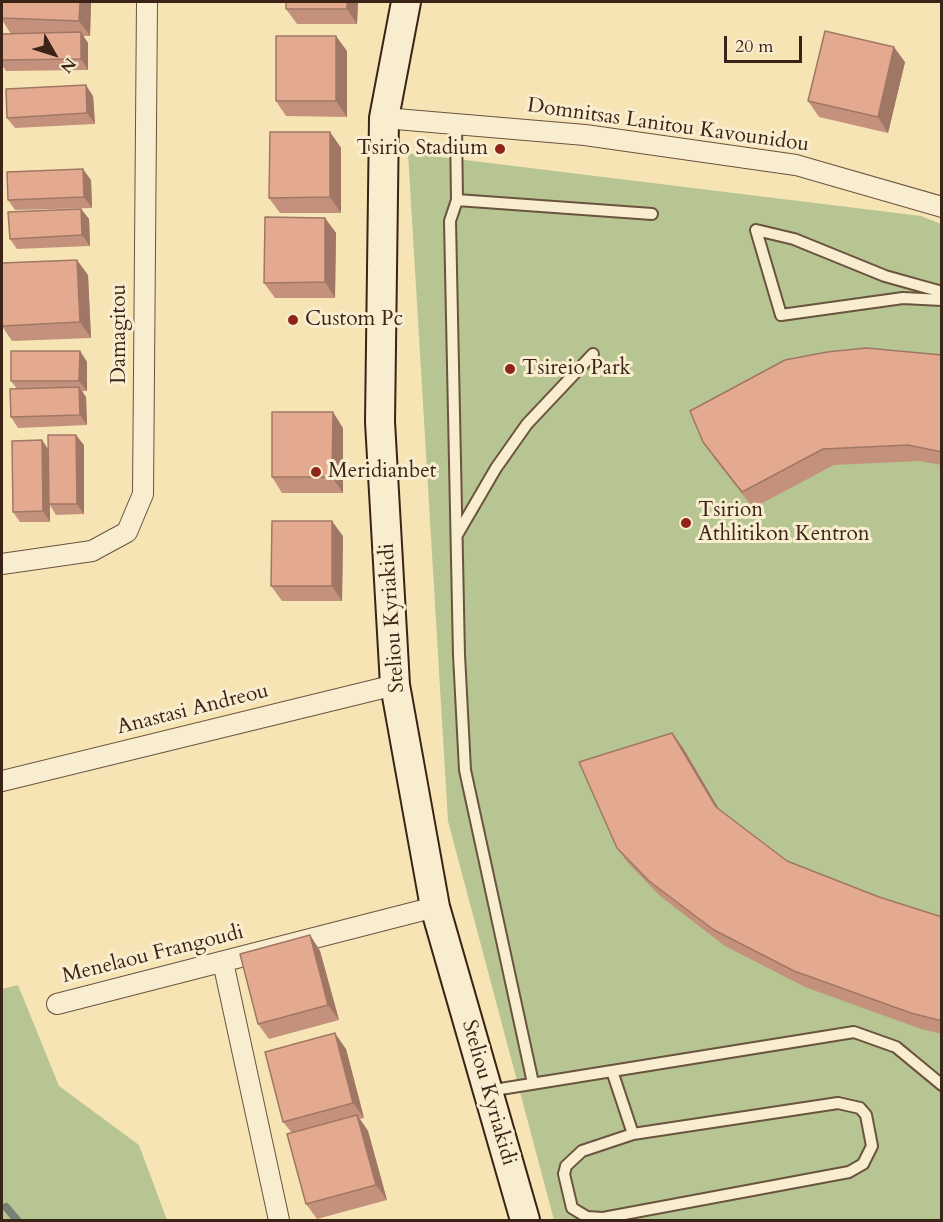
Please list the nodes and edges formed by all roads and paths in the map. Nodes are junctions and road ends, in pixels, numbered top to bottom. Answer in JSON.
{"nodes":[{"id":1,"x":147,"y":2,"type":"edge"},
{"id":2,"x":406,"y":2,"type":"edge"},
{"id":3,"x":384,"y":118,"type":"junction"},
{"id":4,"x":456,"y":126,"type":"junction"},
{"id":5,"x":457,"y":200,"type":"junction"},
{"id":6,"x":942,"y":207,"type":"edge"},
{"id":7,"x":652,"y":214,"type":"dead end"},
{"id":8,"x":942,"y":292,"type":"edge"},
{"id":9,"x":942,"y":300,"type":"edge"},
{"id":10,"x":593,"y":354,"type":"dead end"},
{"id":11,"x":456,"y":535,"type":"junction"},
{"id":12,"x":2,"y":564,"type":"edge"},
{"id":13,"x":395,"y":685,"type":"junction"},
{"id":14,"x":2,"y":781,"type":"edge"},
{"id":15,"x":435,"y":906,"type":"junction"},
{"id":16,"x":224,"y":962,"type":"junction"},
{"id":17,"x":57,"y":1004,"type":"dead end"},
{"id":18,"x":612,"y":1071,"type":"junction"},
{"id":19,"x":533,"y":1083,"type":"junction"},
{"id":20,"x":942,"y":1084,"type":"edge"},
{"id":21,"x":488,"y":1091,"type":"junction"},
{"id":22,"x":633,"y":1134,"type":"junction"},
{"id":23,"x":279,"y":1221,"type":"edge"},
{"id":24,"x":525,"y":1221,"type":"edge"}],
"edges":[{"from":1,"to":12,"type":"street","name":"Damagitou"},
{"from":2,"to":3,"type":"street","name":"Steliou Kyriakidi"},
{"from":3,"to":4,"type":"street","name":"Domnitsas Lanitou Kavounidou"},
{"from":3,"to":13,"type":"street","name":"Steliou Kyriakidi"},
{"from":4,"to":5,"type":"lane"},
{"from":4,"to":6,"type":"street","name":"Domnitsas Lanitou Kavounidou"},
{"from":5,"to":7,"type":"lane"},
{"from":5,"to":11,"type":"lane"},
{"from":8,"to":9,"type":"lane"},
{"from":10,"to":11,"type":"lane"},
{"from":11,"to":19,"type":"lane"},
{"from":13,"to":14,"type":"street","name":"Anastasi Andreou"},
{"from":13,"to":15,"type":"street","name":"Steliou Kyriakidi"},
{"from":15,"to":16,"type":"street","name":"Menelaou Frangoudi"},
{"from":15,"to":21,"type":"street","name":"Steliou Kyriakidi"},
{"from":16,"to":17,"type":"street","name":"Menelaou Frangoudi"},
{"from":16,"to":23,"type":"street"},
{"from":18,"to":19,"type":"lane"},
{"from":18,"to":20,"type":"lane"},
{"from":18,"to":22,"type":"lane"},
{"from":19,"to":21,"type":"lane"},
{"from":21,"to":24,"type":"street","name":"Steliou Kyriakidi"},
{"from":22,"to":22,"type":"lane"}]}
